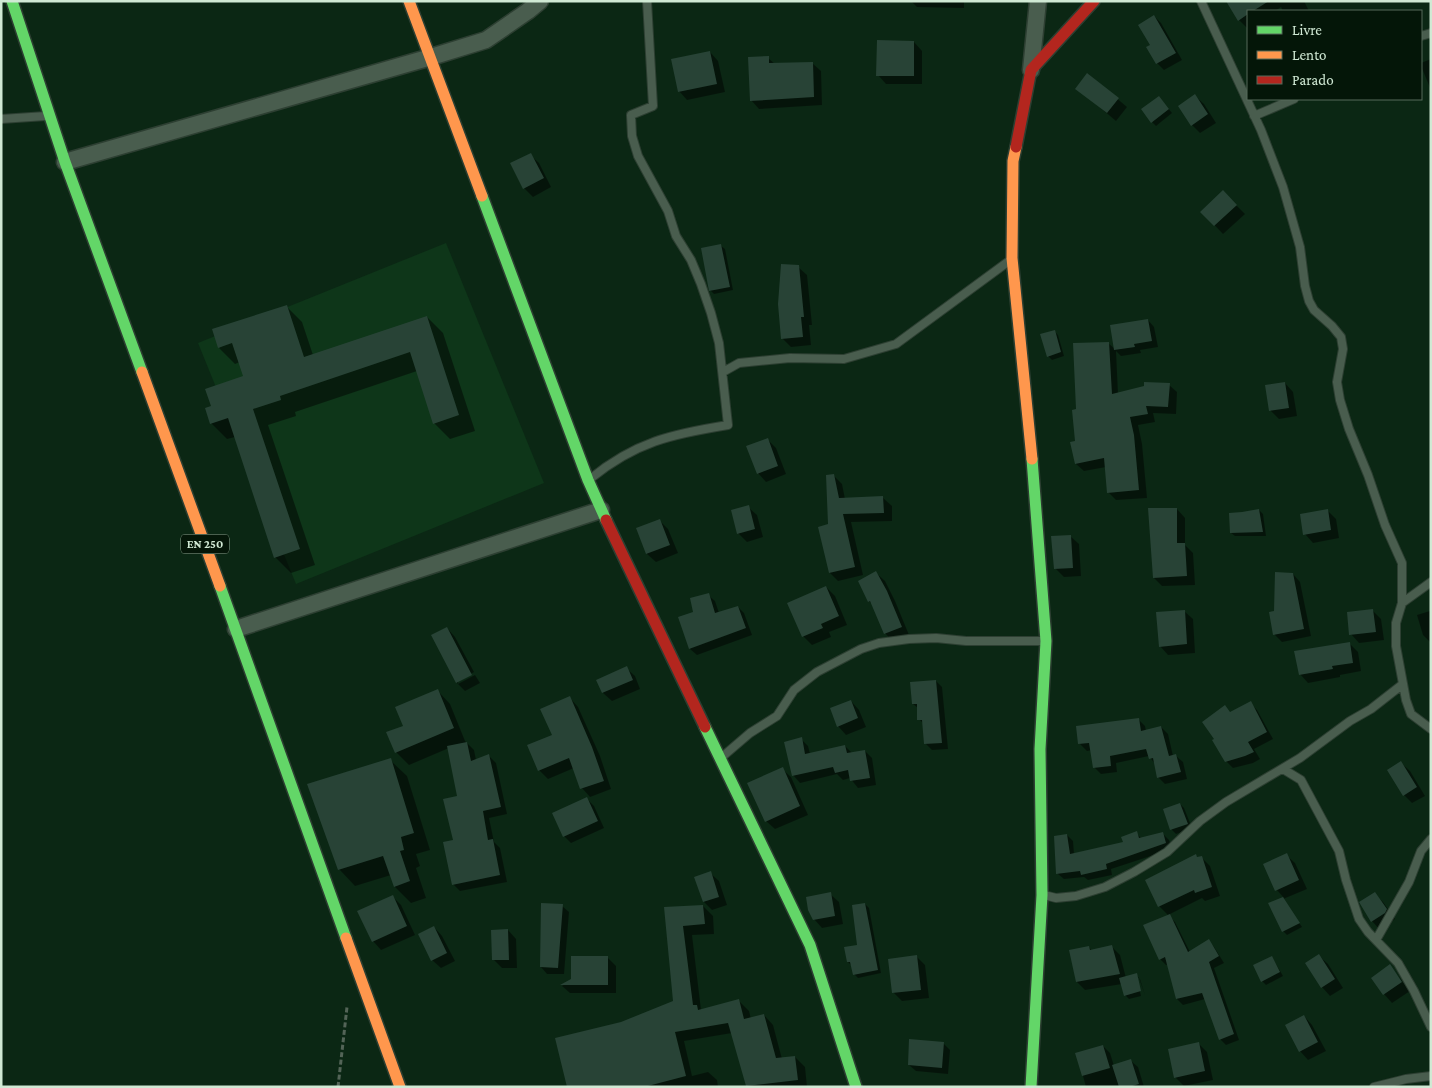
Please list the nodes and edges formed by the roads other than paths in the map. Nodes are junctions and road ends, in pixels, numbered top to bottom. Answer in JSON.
{"nodes":[{"id":1,"x":12,"y":1,"type":"edge"},
{"id":2,"x":409,"y":1,"type":"edge"},
{"id":3,"x":540,"y":1,"type":"edge"},
{"id":4,"x":647,"y":1,"type":"edge"},
{"id":5,"x":1038,"y":1,"type":"edge"},
{"id":6,"x":1094,"y":1,"type":"edge"},
{"id":7,"x":1201,"y":1,"type":"edge"},
{"id":8,"x":431,"y":57,"type":"junction"},
{"id":9,"x":1031,"y":70,"type":"junction"},
{"id":10,"x":1292,"y":100,"type":"edge"},
{"id":11,"x":51,"y":116,"type":"junction"},
{"id":12,"x":1254,"y":116,"type":"junction"},
{"id":13,"x":1,"y":119,"type":"edge"},
{"id":14,"x":65,"y":162,"type":"junction"},
{"id":15,"x":1012,"y":258,"type":"junction"},
{"id":16,"x":723,"y":372,"type":"junction"},
{"id":17,"x":588,"y":480,"type":"junction"},
{"id":18,"x":601,"y":510,"type":"junction"},
{"id":19,"x":1431,"y":582,"type":"edge"},
{"id":20,"x":1402,"y":603,"type":"junction"},
{"id":21,"x":236,"y":629,"type":"junction"},
{"id":22,"x":1046,"y":641,"type":"junction"},
{"id":23,"x":1403,"y":684,"type":"junction"},
{"id":24,"x":1431,"y":729,"type":"edge"},
{"id":25,"x":720,"y":758,"type":"junction"},
{"id":26,"x":1282,"y":769,"type":"junction"},
{"id":27,"x":1431,"y":839,"type":"edge"},
{"id":28,"x":1042,"y":895,"type":"junction"},
{"id":29,"x":1376,"y":940,"type":"junction"},
{"id":30,"x":1431,"y":1027,"type":"edge"},
{"id":31,"x":1431,"y":1076,"type":"edge"},
{"id":32,"x":400,"y":1087,"type":"edge"},
{"id":33,"x":856,"y":1087,"type":"edge"},
{"id":34,"x":1031,"y":1087,"type":"edge"},
{"id":35,"x":1374,"y":1087,"type":"edge"}],
"edges":[{"from":1,"to":11,"type":"street","number":"EN 250"},
{"from":2,"to":8,"type":"street"},
{"from":3,"to":8,"type":"street"},
{"from":4,"to":16,"type":"lane"},
{"from":5,"to":9,"type":"street"},
{"from":6,"to":9,"type":"street"},
{"from":7,"to":12,"type":"lane"},
{"from":8,"to":14,"type":"street"},
{"from":8,"to":17,"type":"street"},
{"from":9,"to":15,"type":"street"},
{"from":10,"to":12,"type":"lane"},
{"from":11,"to":13,"type":"lane"},
{"from":11,"to":14,"type":"street","number":"EN 250"},
{"from":12,"to":20,"type":"lane"},
{"from":14,"to":21,"type":"street","number":"EN 250"},
{"from":15,"to":16,"type":"lane"},
{"from":15,"to":22,"type":"street"},
{"from":16,"to":17,"type":"lane"},
{"from":17,"to":18,"type":"street"},
{"from":18,"to":21,"type":"street"},
{"from":18,"to":25,"type":"street"},
{"from":19,"to":20,"type":"lane"},
{"from":20,"to":23,"type":"lane"},
{"from":21,"to":32,"type":"street","number":"EN 250"},
{"from":22,"to":25,"type":"lane"},
{"from":22,"to":28,"type":"street"},
{"from":23,"to":24,"type":"lane"},
{"from":23,"to":26,"type":"lane"},
{"from":25,"to":33,"type":"street"},
{"from":26,"to":28,"type":"lane"},
{"from":26,"to":29,"type":"lane"},
{"from":27,"to":29,"type":"lane"},
{"from":28,"to":34,"type":"street"},
{"from":29,"to":30,"type":"lane"},
{"from":31,"to":35,"type":"lane"}]}
